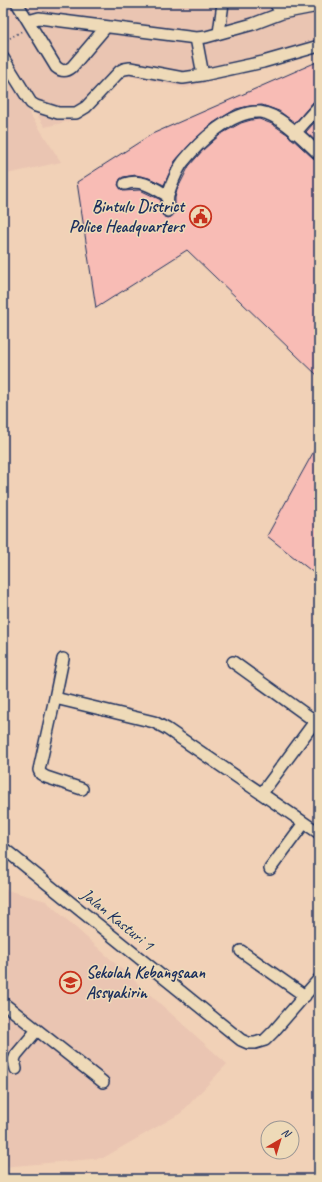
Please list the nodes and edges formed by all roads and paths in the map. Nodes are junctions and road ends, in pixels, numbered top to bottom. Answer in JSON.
{"nodes":[{"id":1,"x":17,"y":3,"type":"edge"},
{"id":2,"x":223,"y":3,"type":"edge"},
{"id":3,"x":274,"y":3,"type":"edge"},
{"id":4,"x":319,"y":7,"type":"edge"},
{"id":5,"x":282,"y":13,"type":"junction"},
{"id":6,"x":29,"y":23,"type":"junction"},
{"id":7,"x":106,"y":27,"type":"junction"},
{"id":8,"x":220,"y":33,"type":"junction"},
{"id":9,"x":196,"y":38,"type":"junction"},
{"id":10,"x":3,"y":42,"type":"edge"},
{"id":11,"x":319,"y":46,"type":"edge"},
{"id":12,"x":3,"y":58,"type":"edge"},
{"id":13,"x":204,"y":75,"type":"junction"},
{"id":14,"x":319,"y":106,"type":"edge"},
{"id":15,"x":295,"y":133,"type":"junction"},
{"id":16,"x":319,"y":154,"type":"edge"},
{"id":17,"x":125,"y":184,"type":"dead end"},
{"id":18,"x":168,"y":196,"type":"junction"},
{"id":19,"x":168,"y":211,"type":"dead end"},
{"id":20,"x":63,"y":659,"type":"dead end"},
{"id":21,"x":233,"y":662,"type":"dead end"},
{"id":22,"x":55,"y":698,"type":"junction"},
{"id":23,"x":318,"y":720,"type":"edge"},
{"id":24,"x":82,"y":789,"type":"dead end"},
{"id":25,"x":262,"y":793,"type":"junction"},
{"id":26,"x":304,"y":822,"type":"junction"},
{"id":27,"x":319,"y":833,"type":"edge"},
{"id":28,"x":6,"y":855,"type":"edge"},
{"id":29,"x":270,"y":869,"type":"dead end"},
{"id":30,"x":242,"y":951,"type":"dead end"},
{"id":31,"x":319,"y":979,"type":"edge"},
{"id":32,"x":305,"y":996,"type":"junction"},
{"id":33,"x":3,"y":1003,"type":"edge"},
{"id":34,"x":37,"y":1030,"type":"junction"},
{"id":35,"x":16,"y":1069,"type":"dead end"},
{"id":36,"x":103,"y":1082,"type":"dead end"}],
"edges":[{"from":1,"to":6,"type":"street"},
{"from":2,"to":8,"type":"street"},
{"from":3,"to":5,"type":"street"},
{"from":4,"to":5,"type":"street"},
{"from":5,"to":8,"type":"street"},
{"from":6,"to":7,"type":"street"},
{"from":6,"to":7,"type":"street"},
{"from":6,"to":10,"type":"path"},
{"from":7,"to":9,"type":"street"},
{"from":8,"to":9,"type":"street"},
{"from":9,"to":13,"type":"street"},
{"from":11,"to":13,"type":"street"},
{"from":12,"to":13,"type":"street"},
{"from":14,"to":15,"type":"street"},
{"from":15,"to":16,"type":"street"},
{"from":15,"to":18,"type":"street"},
{"from":17,"to":18,"type":"street"},
{"from":18,"to":19,"type":"street"},
{"from":20,"to":22,"type":"street"},
{"from":21,"to":23,"type":"street"},
{"from":22,"to":24,"type":"street"},
{"from":22,"to":25,"type":"street"},
{"from":23,"to":25,"type":"street"},
{"from":25,"to":26,"type":"street"},
{"from":26,"to":27,"type":"street"},
{"from":26,"to":29,"type":"street"},
{"from":28,"to":32,"type":"street","name":"Jalan Kasturi 1"},
{"from":30,"to":32,"type":"street"},
{"from":31,"to":32,"type":"street","name":"Jalan Kasturi 1"},
{"from":33,"to":34,"type":"street"},
{"from":34,"to":35,"type":"street"},
{"from":34,"to":36,"type":"street"}]}
